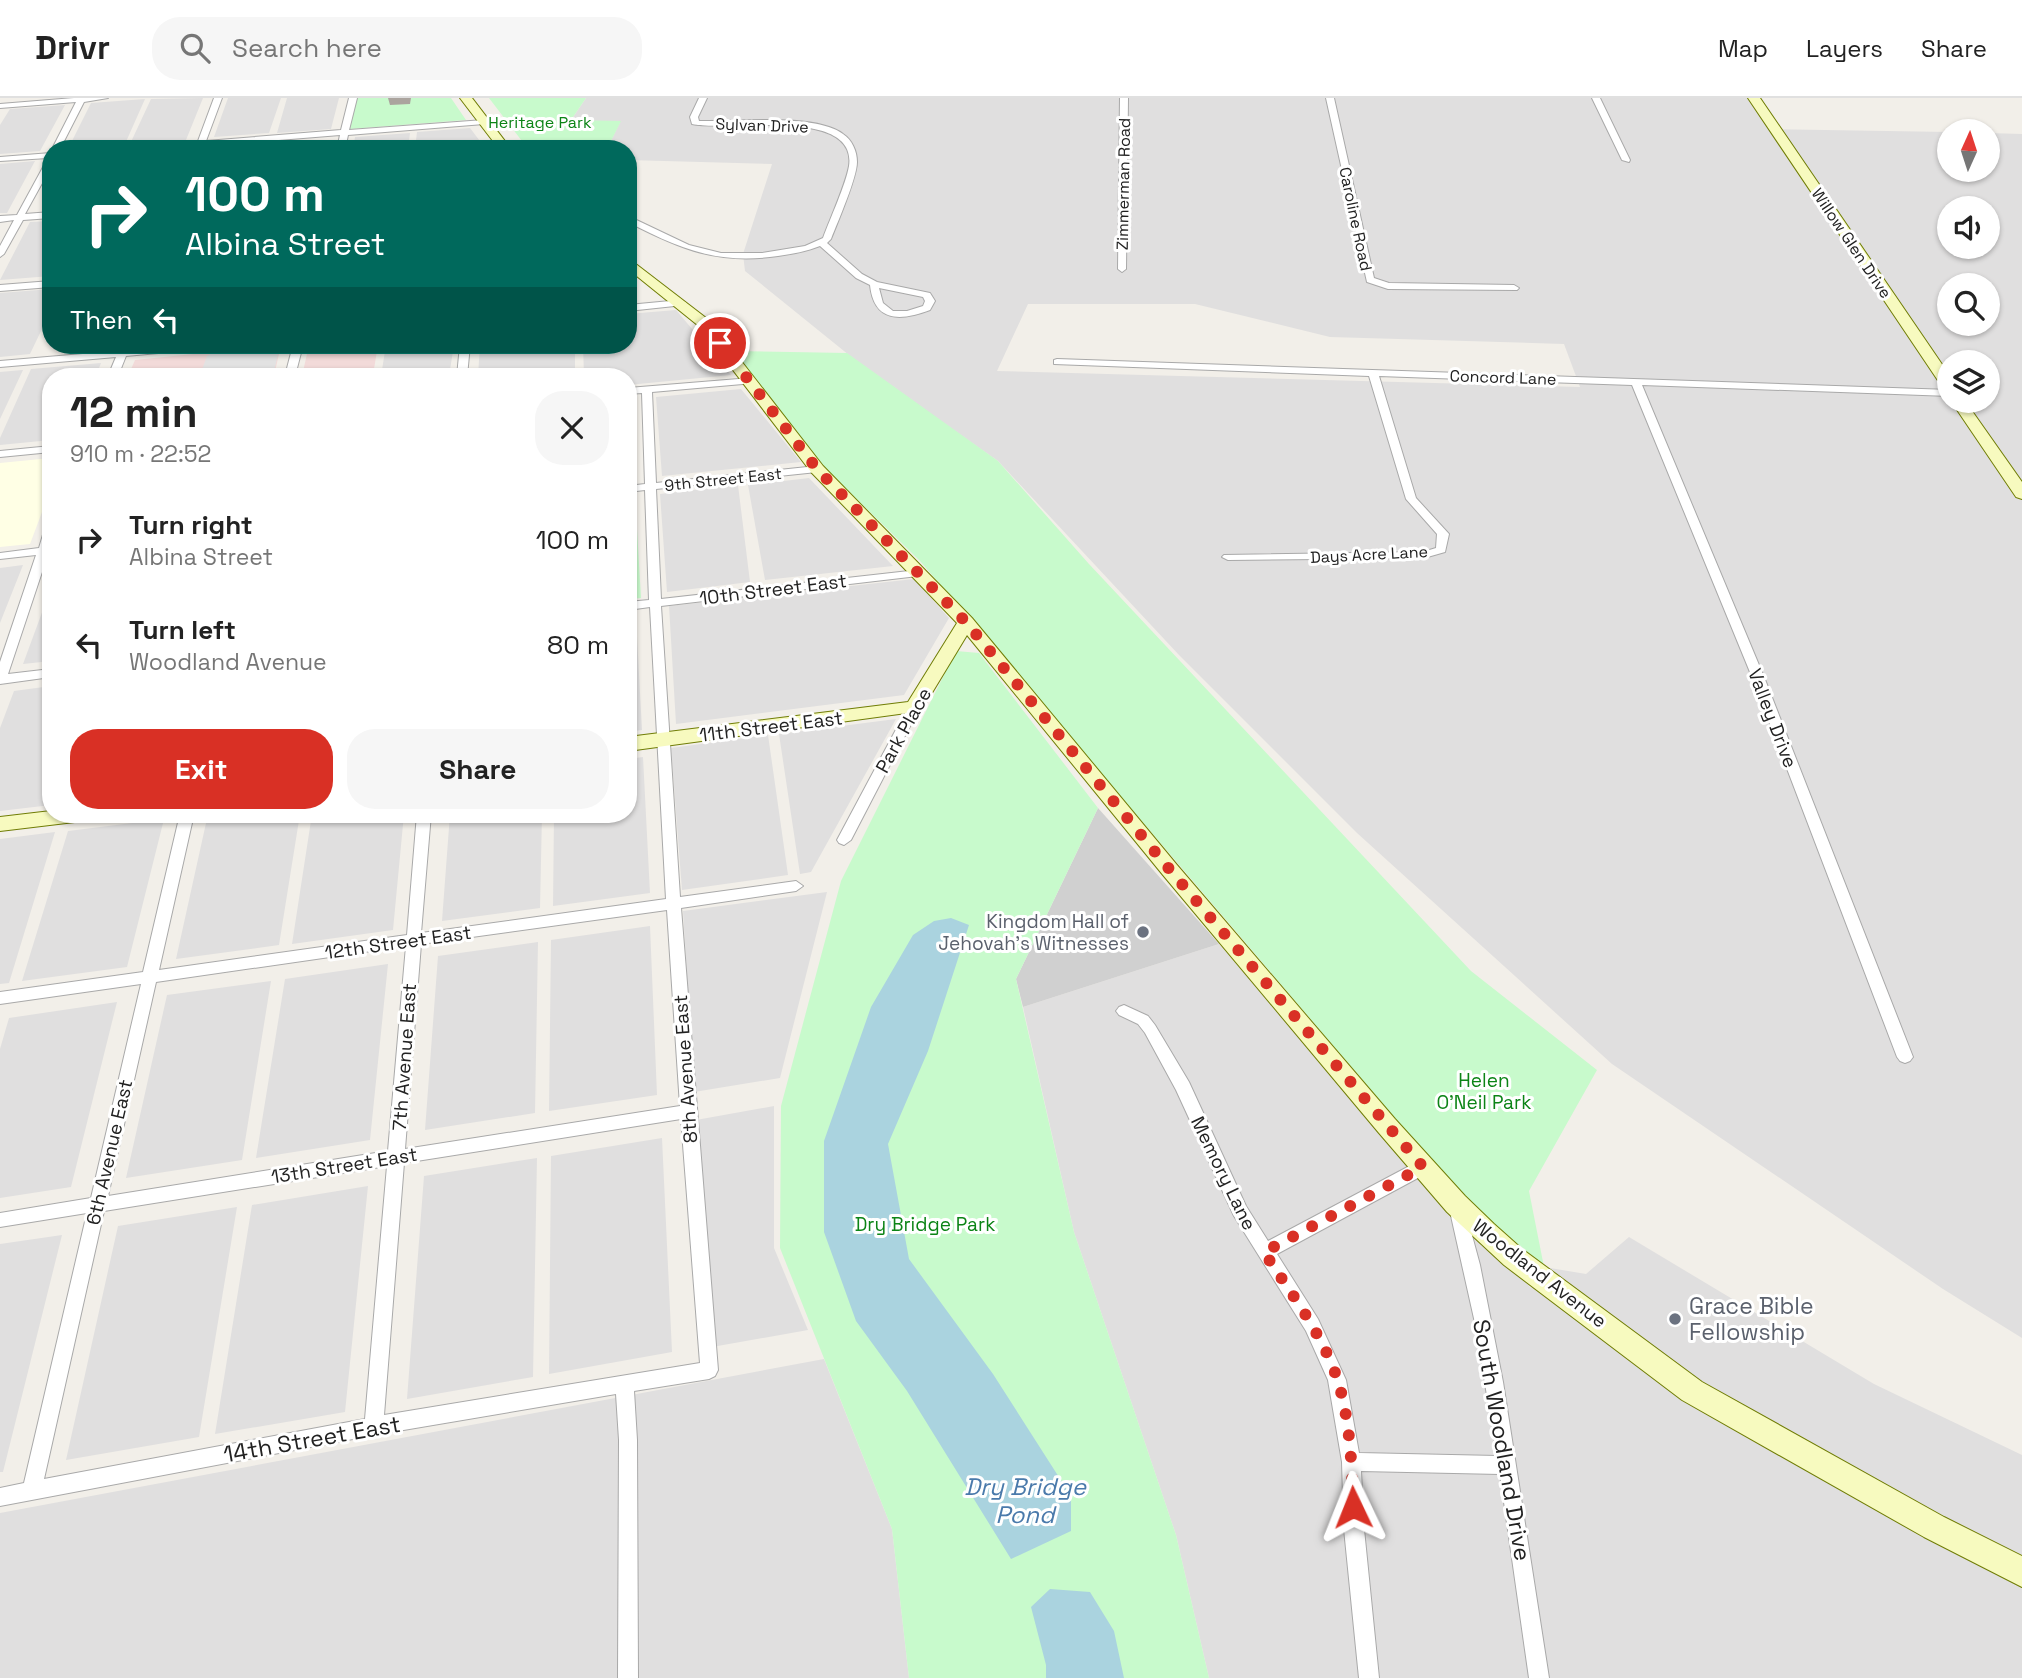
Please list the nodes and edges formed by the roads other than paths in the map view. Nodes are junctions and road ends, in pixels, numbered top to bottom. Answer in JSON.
{"nodes":[{"id":1,"x":104,"y":98,"type":"edge"},
{"id":2,"x":218,"y":98,"type":"edge"},
{"id":3,"x":353,"y":98,"type":"edge"},
{"id":4,"x":466,"y":98,"type":"edge"},
{"id":5,"x":703,"y":98,"type":"edge"},
{"id":6,"x":1124,"y":98,"type":"edge"},
{"id":7,"x":1330,"y":98,"type":"edge"},
{"id":8,"x":1596,"y":98,"type":"edge"},
{"id":9,"x":1754,"y":98,"type":"edge"},
{"id":10,"x":81,"y":99,"type":"edge"},
{"id":11,"x":0,"y":106,"type":"edge"},
{"id":12,"x":484,"y":122,"type":"junction"},
{"id":13,"x":345,"y":133,"type":"junction"},
{"id":14,"x":60,"y":140,"type":"edge"},
{"id":15,"x":202,"y":140,"type":"edge"},
{"id":16,"x":267,"y":140,"type":"edge"},
{"id":17,"x":343,"y":140,"type":"edge"},
{"id":18,"x":498,"y":140,"type":"edge"},
{"id":19,"x":42,"y":157,"type":"edge"},
{"id":20,"x":0,"y":159,"type":"edge"},
{"id":21,"x":1626,"y":160,"type":"dead end"},
{"id":22,"x":42,"y":174,"type":"edge"},
{"id":23,"x":42,"y":216,"type":"edge"},
{"id":24,"x":19,"y":217,"type":"junction"},
{"id":25,"x":0,"y":219,"type":"edge"},
{"id":26,"x":637,"y":222,"type":"edge"},
{"id":27,"x":822,"y":243,"type":"junction"},
{"id":28,"x":0,"y":254,"type":"edge"},
{"id":29,"x":637,"y":268,"type":"edge"},
{"id":30,"x":1122,"y":270,"type":"dead end"},
{"id":31,"x":874,"y":284,"type":"junction"},
{"id":32,"x":42,"y":285,"type":"edge"},
{"id":33,"x":0,"y":288,"type":"edge"},
{"id":34,"x":1514,"y":288,"type":"dead end"},
{"id":35,"x":681,"y":303,"type":"junction"},
{"id":36,"x":637,"y":307,"type":"edge"},
{"id":37,"x":82,"y":354,"type":"edge"},
{"id":38,"x":1057,"y":362,"type":"dead end"},
{"id":39,"x":0,"y":364,"type":"edge"},
{"id":40,"x":1937,"y":371,"type":"edge"},
{"id":41,"x":1373,"y":373,"type":"junction"},
{"id":42,"x":751,"y":381,"type":"junction"},
{"id":43,"x":1636,"y":382,"type":"junction"},
{"id":44,"x":647,"y":389,"type":"junction"},
{"id":45,"x":637,"y":390,"type":"edge"},
{"id":46,"x":1937,"y":390,"type":"edge"},
{"id":47,"x":1966,"y":413,"type":"edge"},
{"id":48,"x":42,"y":450,"type":"edge"},
{"id":49,"x":0,"y":454,"type":"edge"},
{"id":50,"x":817,"y":469,"type":"junction"},
{"id":51,"x":649,"y":487,"type":"junction"},
{"id":52,"x":637,"y":488,"type":"edge"},
{"id":53,"x":2022,"y":494,"type":"edge"},
{"id":54,"x":42,"y":551,"type":"edge"},
{"id":55,"x":0,"y":556,"type":"edge"},
{"id":56,"x":1228,"y":557,"type":"dead end"},
{"id":57,"x":42,"y":562,"type":"edge"},
{"id":58,"x":918,"y":573,"type":"junction"},
{"id":59,"x":653,"y":603,"type":"junction"},
{"id":60,"x":637,"y":605,"type":"edge"},
{"id":61,"x":966,"y":622,"type":"junction"},
{"id":62,"x":42,"y":674,"type":"edge"},
{"id":63,"x":0,"y":679,"type":"edge"},
{"id":64,"x":914,"y":707,"type":"junction"},
{"id":65,"x":662,"y":740,"type":"junction"},
{"id":66,"x":637,"y":743,"type":"edge"},
{"id":67,"x":42,"y":819,"type":"edge"},
{"id":68,"x":185,"y":823,"type":"edge"},
{"id":69,"x":423,"y":823,"type":"edge"},
{"id":70,"x":0,"y":824,"type":"edge"},
{"id":71,"x":844,"y":840,"type":"dead end"},
{"id":72,"x":796,"y":886,"type":"dead end"},
{"id":73,"x":672,"y":903,"type":"junction"},
{"id":74,"x":414,"y":940,"type":"junction"},
{"id":75,"x":149,"y":977,"type":"junction"},
{"id":76,"x":0,"y":998,"type":"edge"},
{"id":77,"x":1124,"y":1012,"type":"dead end"},
{"id":78,"x":1905,"y":1057,"type":"dead end"},
{"id":79,"x":688,"y":1111,"type":"junction"},
{"id":80,"x":397,"y":1157,"type":"junction"},
{"id":81,"x":1423,"y":1167,"type":"junction"},
{"id":82,"x":1456,"y":1204,"type":"junction"},
{"id":83,"x":96,"y":1205,"type":"junction"},
{"id":84,"x":0,"y":1220,"type":"edge"},
{"id":85,"x":1264,"y":1252,"type":"junction"},
{"id":86,"x":624,"y":1385,"type":"junction"},
{"id":87,"x":374,"y":1426,"type":"junction"},
{"id":88,"x":1352,"y":1462,"type":"junction"},
{"id":89,"x":1508,"y":1465,"type":"junction"},
{"id":90,"x":33,"y":1491,"type":"junction"},
{"id":91,"x":0,"y":1497,"type":"edge"},
{"id":92,"x":2022,"y":1572,"type":"edge"},
{"id":93,"x":628,"y":1678,"type":"edge"},
{"id":94,"x":1369,"y":1678,"type":"edge"},
{"id":95,"x":1539,"y":1678,"type":"edge"}],
"edges":[{"from":1,"to":10,"type":"street"},
{"from":2,"to":15,"type":"street"},
{"from":3,"to":13,"type":"street"},
{"from":4,"to":12,"type":"street"},
{"from":5,"to":27,"type":"street","name":"Sylvan Drive"},
{"from":6,"to":30,"type":"street","name":"Zimmerman Road"},
{"from":7,"to":34,"type":"street","name":"Caroline Road"},
{"from":8,"to":21,"type":"street"},
{"from":9,"to":40,"type":"street","name":"Willow Glen Drive"},
{"from":10,"to":11,"type":"street"},
{"from":10,"to":14,"type":"street"},
{"from":12,"to":13,"type":"street"},
{"from":12,"to":18,"type":"street"},
{"from":13,"to":16,"type":"street"},
{"from":13,"to":17,"type":"street"},
{"from":19,"to":20,"type":"street"},
{"from":22,"to":24,"type":"street"},
{"from":23,"to":24,"type":"street"},
{"from":24,"to":25,"type":"street"},
{"from":24,"to":28,"type":"street"},
{"from":26,"to":27,"type":"street"},
{"from":27,"to":31,"type":"street"},
{"from":29,"to":35,"type":"street","name":"Woodland Avenue"},
{"from":31,"to":31,"type":"street"},
{"from":32,"to":33,"type":"street"},
{"from":35,"to":36,"type":"street"},
{"from":35,"to":42,"type":"street","name":"Woodland Avenue"},
{"from":37,"to":39,"type":"street"},
{"from":38,"to":41,"type":"street","name":"Concord Lane"},
{"from":41,"to":43,"type":"street","name":"Concord Lane"},
{"from":41,"to":56,"type":"street","name":"Days Acre Lane"},
{"from":42,"to":44,"type":"street"},
{"from":42,"to":50,"type":"street","name":"Woodland Avenue"},
{"from":43,"to":46,"type":"street","name":"Concord Lane"},
{"from":43,"to":78,"type":"street","name":"Valley Drive"},
{"from":44,"to":45,"type":"street"},
{"from":44,"to":51,"type":"street","name":"8th Avenue East"},
{"from":47,"to":53,"type":"street"},
{"from":48,"to":49,"type":"street"},
{"from":50,"to":51,"type":"street","name":"9th Street East"},
{"from":50,"to":58,"type":"street","name":"Woodland Avenue"},
{"from":51,"to":52,"type":"street","name":"9th Street East"},
{"from":51,"to":59,"type":"street","name":"8th Avenue East"},
{"from":54,"to":55,"type":"street"},
{"from":57,"to":63,"type":"street"},
{"from":58,"to":59,"type":"street","name":"10th Street East"},
{"from":58,"to":61,"type":"street","name":"Woodland Avenue"},
{"from":59,"to":60,"type":"street","name":"10th Street East"},
{"from":59,"to":65,"type":"street","name":"8th Avenue East"},
{"from":61,"to":64,"type":"street","name":"Park Place"},
{"from":61,"to":81,"type":"street","name":"Woodland Avenue"},
{"from":62,"to":63,"type":"street"},
{"from":64,"to":65,"type":"street","name":"11th Street East"},
{"from":64,"to":71,"type":"street","name":"Park Place"},
{"from":65,"to":66,"type":"street","name":"11th Street East"},
{"from":65,"to":73,"type":"street","name":"8th Avenue East"},
{"from":67,"to":70,"type":"street"},
{"from":68,"to":75,"type":"street","name":"6th Avenue East"},
{"from":69,"to":74,"type":"street","name":"7th Avenue East"},
{"from":72,"to":73,"type":"street","name":"12th Street East"},
{"from":73,"to":74,"type":"street","name":"12th Street East"},
{"from":73,"to":79,"type":"street","name":"8th Avenue East"},
{"from":74,"to":75,"type":"street","name":"12th Street East"},
{"from":74,"to":80,"type":"street","name":"7th Avenue East"},
{"from":75,"to":76,"type":"street","name":"12th Street East"},
{"from":75,"to":83,"type":"street","name":"6th Avenue East"},
{"from":77,"to":85,"type":"street","name":"Memory Lane"},
{"from":79,"to":80,"type":"street","name":"13th Street East"},
{"from":79,"to":86,"type":"street","name":"8th Avenue East"},
{"from":80,"to":83,"type":"street","name":"13th Street East"},
{"from":80,"to":87,"type":"street","name":"7th Avenue East"},
{"from":81,"to":82,"type":"street","name":"Woodland Avenue"},
{"from":81,"to":85,"type":"street"},
{"from":82,"to":89,"type":"street","name":"South Woodland Drive"},
{"from":82,"to":92,"type":"street","name":"Woodland Avenue"},
{"from":83,"to":84,"type":"street","name":"13th Street East"},
{"from":83,"to":90,"type":"street","name":"6th Avenue East"},
{"from":85,"to":88,"type":"street","name":"Memory Lane"},
{"from":86,"to":87,"type":"street","name":"14th Street East"},
{"from":86,"to":93,"type":"street"},
{"from":87,"to":90,"type":"street","name":"14th Street East"},
{"from":88,"to":89,"type":"street"},
{"from":88,"to":94,"type":"street","name":"Memory Lane"},
{"from":89,"to":95,"type":"street","name":"South Woodland Drive"},
{"from":90,"to":91,"type":"street","name":"14th Street East"}]}
